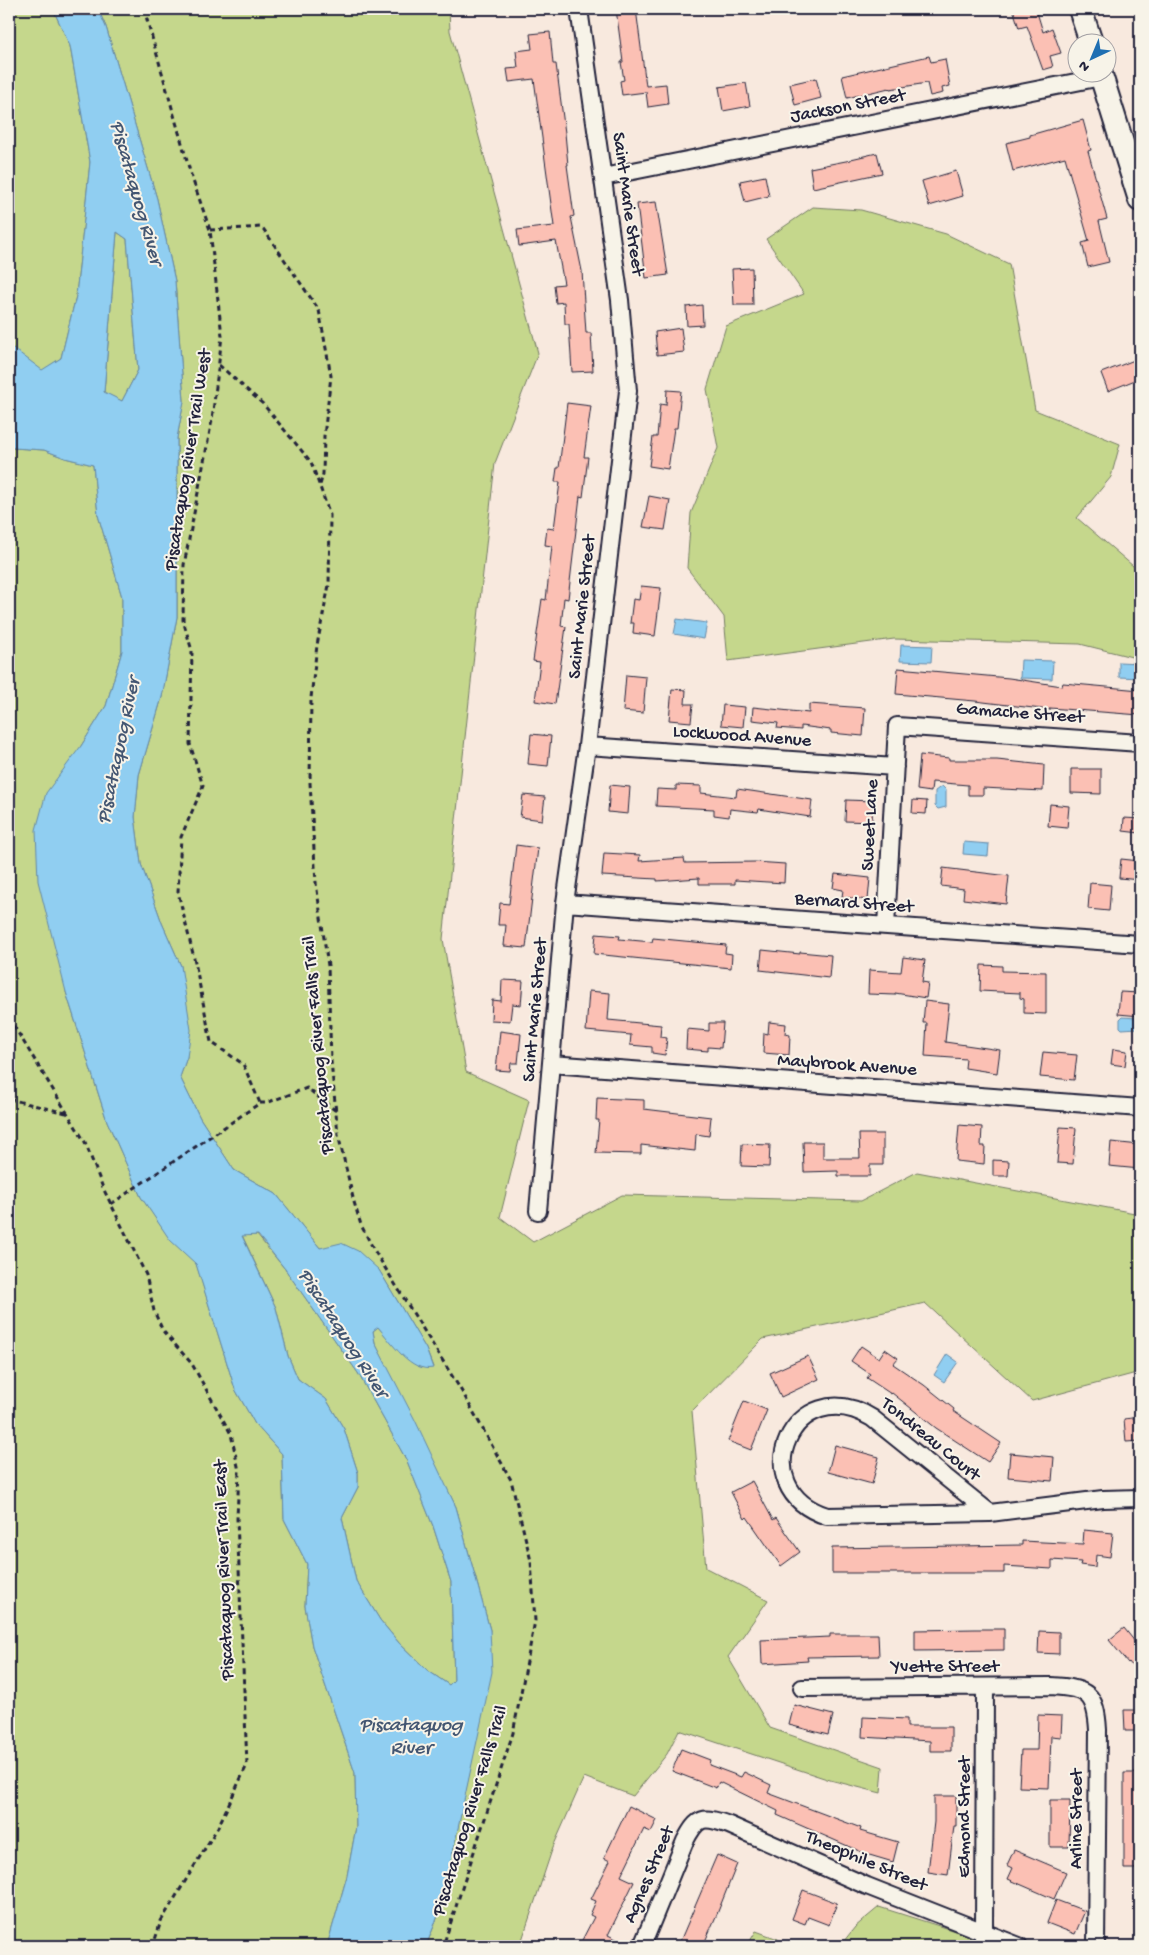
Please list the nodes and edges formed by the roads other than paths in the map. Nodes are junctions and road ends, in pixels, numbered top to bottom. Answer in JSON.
{"nodes":[{"id":1,"x":579,"y":9,"type":"edge"},
{"id":2,"x":1080,"y":9,"type":"edge"},
{"id":3,"x":1087,"y":32,"type":"edge"},
{"id":4,"x":1066,"y":82,"type":"edge"},
{"id":5,"x":1102,"y":82,"type":"edge"},
{"id":6,"x":603,"y":177,"type":"junction"},
{"id":7,"x":1140,"y":200,"type":"edge"},
{"id":8,"x":897,"y":726,"type":"joint"},
{"id":9,"x":1140,"y":743,"type":"edge"},
{"id":10,"x":587,"y":746,"type":"junction"},
{"id":11,"x":895,"y":767,"type":"junction"},
{"id":12,"x":566,"y":903,"type":"junction"},
{"id":13,"x":886,"y":926,"type":"junction"},
{"id":14,"x":1140,"y":944,"type":"edge"},
{"id":15,"x":551,"y":1064,"type":"junction"},
{"id":16,"x":1140,"y":1108,"type":"edge"},
{"id":17,"x":538,"y":1211,"type":"dead end"},
{"id":18,"x":1140,"y":1498,"type":"edge"},
{"id":19,"x":990,"y":1513,"type":"junction"},
{"id":20,"x":985,"y":1687,"type":"junction"},
{"id":21,"x":802,"y":1688,"type":"dead end"},
{"id":22,"x":1087,"y":1694,"type":"joint"},
{"id":23,"x":699,"y":1822,"type":"joint"},
{"id":24,"x":984,"y":1939,"type":"edge"},
{"id":25,"x":642,"y":1946,"type":"edge"},
{"id":26,"x":1019,"y":1946,"type":"edge"},
{"id":27,"x":1096,"y":1946,"type":"edge"}],
"edges":[{"from":1,"to":6,"type":"street","name":"Saint Marie Street"},
{"from":2,"to":3,"type":"main road"},
{"from":4,"to":6,"type":"street","name":"Jackson Street"},
{"from":5,"to":7,"type":"main road"},
{"from":6,"to":10,"type":"street","name":"Saint Marie Street"},
{"from":8,"to":9,"type":"street","name":"Gamache Street"},
{"from":8,"to":11,"type":"street","name":"Sweet Lane"},
{"from":10,"to":11,"type":"street","name":"Lockwood Avenue"},
{"from":10,"to":12,"type":"street","name":"Saint Marie Street"},
{"from":11,"to":13,"type":"street","name":"Sweet Lane"},
{"from":12,"to":13,"type":"street","name":"Bernard Street"},
{"from":12,"to":15,"type":"street","name":"Saint Marie Street"},
{"from":13,"to":14,"type":"street","name":"Bernard Street"},
{"from":15,"to":16,"type":"street","name":"Maybrook Avenue"},
{"from":15,"to":17,"type":"street","name":"Saint Marie Street"},
{"from":18,"to":19,"type":"street","name":"Tondreau Court"},
{"from":19,"to":19,"type":"street","name":"Tondreau Court"},
{"from":20,"to":21,"type":"street","name":"Yvette Street"},
{"from":20,"to":22,"type":"street","name":"Yvette Street"},
{"from":20,"to":24,"type":"street","name":"Edmond Street"},
{"from":22,"to":27,"type":"street","name":"Arline Street"},
{"from":23,"to":24,"type":"street","name":"Theophile Street"},
{"from":23,"to":25,"type":"street","name":"Agnes Street"},
{"from":24,"to":26,"type":"street","name":"Theophile Street"}]}
